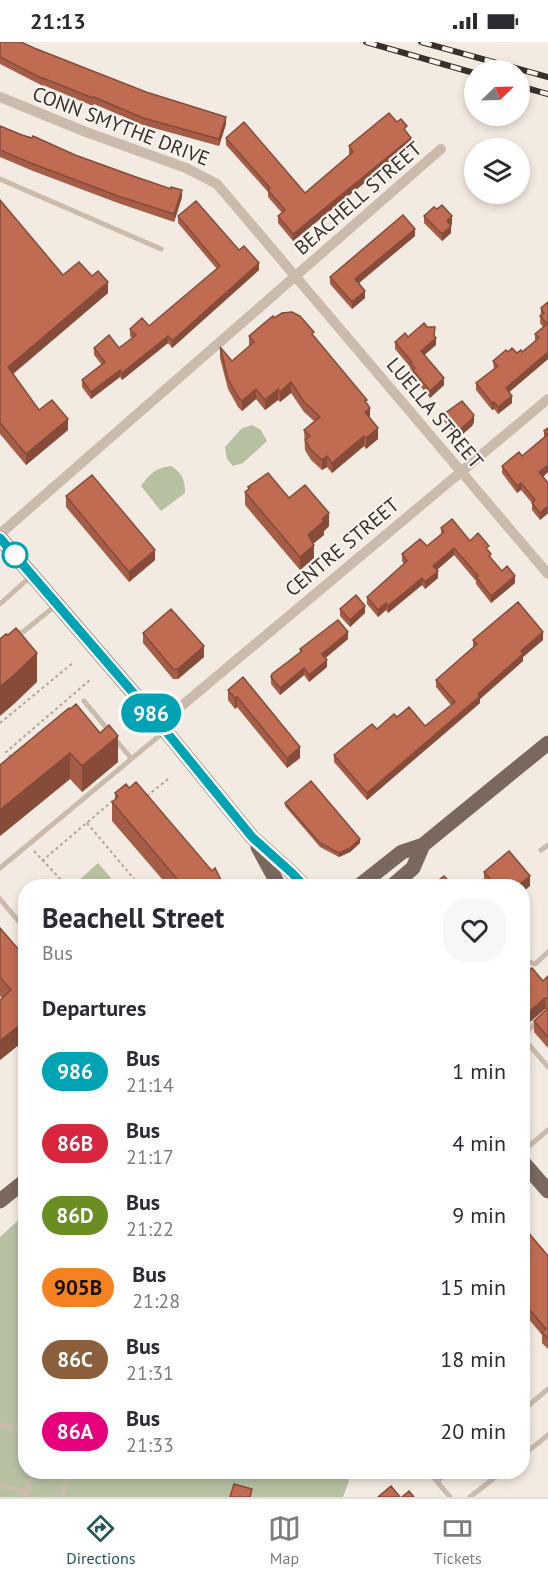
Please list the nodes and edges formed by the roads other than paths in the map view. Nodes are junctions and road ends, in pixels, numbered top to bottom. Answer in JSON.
{"nodes":[{"id":1,"x":0,"y":97,"type":"edge"},
{"id":2,"x":441,"y":149,"type":"dead end"},
{"id":3,"x":0,"y":179,"type":"edge"},
{"id":4,"x":161,"y":249,"type":"dead end"},
{"id":5,"x":296,"y":276,"type":"junction"},
{"id":6,"x":548,"y":399,"type":"edge"},
{"id":7,"x":461,"y":472,"type":"junction"},
{"id":8,"x":0,"y":536,"type":"edge"},
{"id":9,"x":548,"y":574,"type":"edge"},
{"id":10,"x":32,"y":576,"type":"junction"},
{"id":11,"x":0,"y":604,"type":"edge"},
{"id":12,"x":56,"y":604,"type":"junction"},
{"id":13,"x":8,"y":635,"type":"edge"},
{"id":14,"x":84,"y":701,"type":"dead end"},
{"id":15,"x":163,"y":727,"type":"junction"},
{"id":16,"x":548,"y":743,"type":"edge"},
{"id":17,"x":131,"y":758,"type":"junction"},
{"id":18,"x":252,"y":837,"type":"junction"},
{"id":19,"x":423,"y":845,"type":"junction"},
{"id":20,"x":548,"y":845,"type":"edge"},
{"id":21,"x":541,"y":850,"type":"dead end"},
{"id":22,"x":0,"y":868,"type":"edge"},
{"id":23,"x":275,"y":879,"type":"edge"},
{"id":24,"x":298,"y":879,"type":"edge"},
{"id":25,"x":368,"y":879,"type":"edge"},
{"id":26,"x":400,"y":879,"type":"edge"},
{"id":27,"x":0,"y":899,"type":"edge"},
{"id":28,"x":18,"y":920,"type":"edge"},
{"id":29,"x":548,"y":952,"type":"edge"},
{"id":30,"x":530,"y":962,"type":"edge"},
{"id":31,"x":548,"y":1012,"type":"edge"},
{"id":32,"x":530,"y":1028,"type":"edge"},
{"id":33,"x":530,"y":1047,"type":"edge"},
{"id":34,"x":548,"y":1066,"type":"edge"},
{"id":35,"x":548,"y":1130,"type":"edge"},
{"id":36,"x":530,"y":1145,"type":"edge"},
{"id":37,"x":530,"y":1170,"type":"edge"},
{"id":38,"x":18,"y":1186,"type":"edge"},
{"id":39,"x":548,"y":1191,"type":"edge"},
{"id":40,"x":0,"y":1201,"type":"edge"},
{"id":41,"x":548,"y":1389,"type":"edge"},
{"id":42,"x":530,"y":1404,"type":"edge"},
{"id":43,"x":0,"y":1424,"type":"edge"},
{"id":44,"x":18,"y":1430,"type":"edge"},
{"id":45,"x":548,"y":1435,"type":"edge"},
{"id":46,"x":530,"y":1450,"type":"edge"},
{"id":47,"x":31,"y":1479,"type":"edge"},
{"id":48,"x":67,"y":1479,"type":"edge"},
{"id":49,"x":440,"y":1479,"type":"edge"},
{"id":50,"x":493,"y":1479,"type":"edge"},
{"id":51,"x":437,"y":1481,"type":"joint"},
{"id":52,"x":0,"y":1485,"type":"edge"},
{"id":53,"x":26,"y":1495,"type":"edge"},
{"id":54,"x":62,"y":1497,"type":"edge"},
{"id":55,"x":450,"y":1497,"type":"edge"},
{"id":56,"x":470,"y":1497,"type":"edge"}],
"edges":[{"from":1,"to":5,"type":"street","name":"CONN SMYTHE DRIVE"},
{"from":2,"to":5,"type":"street","name":"BEACHELL STREET"},
{"from":3,"to":4,"type":"lane"},
{"from":5,"to":7,"type":"street","name":"LUELLA STREET"},
{"from":5,"to":8,"type":"street","name":"BEACHELL STREET"},
{"from":6,"to":7,"type":"street","name":"CENTRE STREET"},
{"from":7,"to":9,"type":"street","name":"LUELLA STREET"},
{"from":7,"to":15,"type":"street","name":"CENTRE STREET"},
{"from":8,"to":10,"type":"main road"},
{"from":10,"to":11,"type":"lane"},
{"from":10,"to":12,"type":"main road"},
{"from":12,"to":13,"type":"lane"},
{"from":12,"to":15,"type":"main road"},
{"from":14,"to":17,"type":"lane"},
{"from":15,"to":17,"type":"lane"},
{"from":15,"to":18,"type":"main road"},
{"from":16,"to":19,"type":"main road"},
{"from":17,"to":22,"type":"lane"},
{"from":18,"to":23,"type":"main road"},
{"from":18,"to":24,"type":"main road"},
{"from":19,"to":25,"type":"main road"},
{"from":19,"to":26,"type":"main road"},
{"from":20,"to":21,"type":"lane"},
{"from":27,"to":28,"type":"lane"},
{"from":29,"to":30,"type":"lane"},
{"from":31,"to":32,"type":"lane"},
{"from":33,"to":34,"type":"lane"},
{"from":35,"to":36,"type":"lane"},
{"from":37,"to":39,"type":"main road"},
{"from":38,"to":40,"type":"main road"},
{"from":41,"to":42,"type":"lane"},
{"from":43,"to":44,"type":"lane"},
{"from":45,"to":46,"type":"lane"},
{"from":47,"to":53,"type":"lane"},
{"from":48,"to":54,"type":"lane"},
{"from":49,"to":51,"type":"lane"},
{"from":50,"to":56,"type":"lane"},
{"from":51,"to":55,"type":"lane"},
{"from":52,"to":53,"type":"lane"}]}
